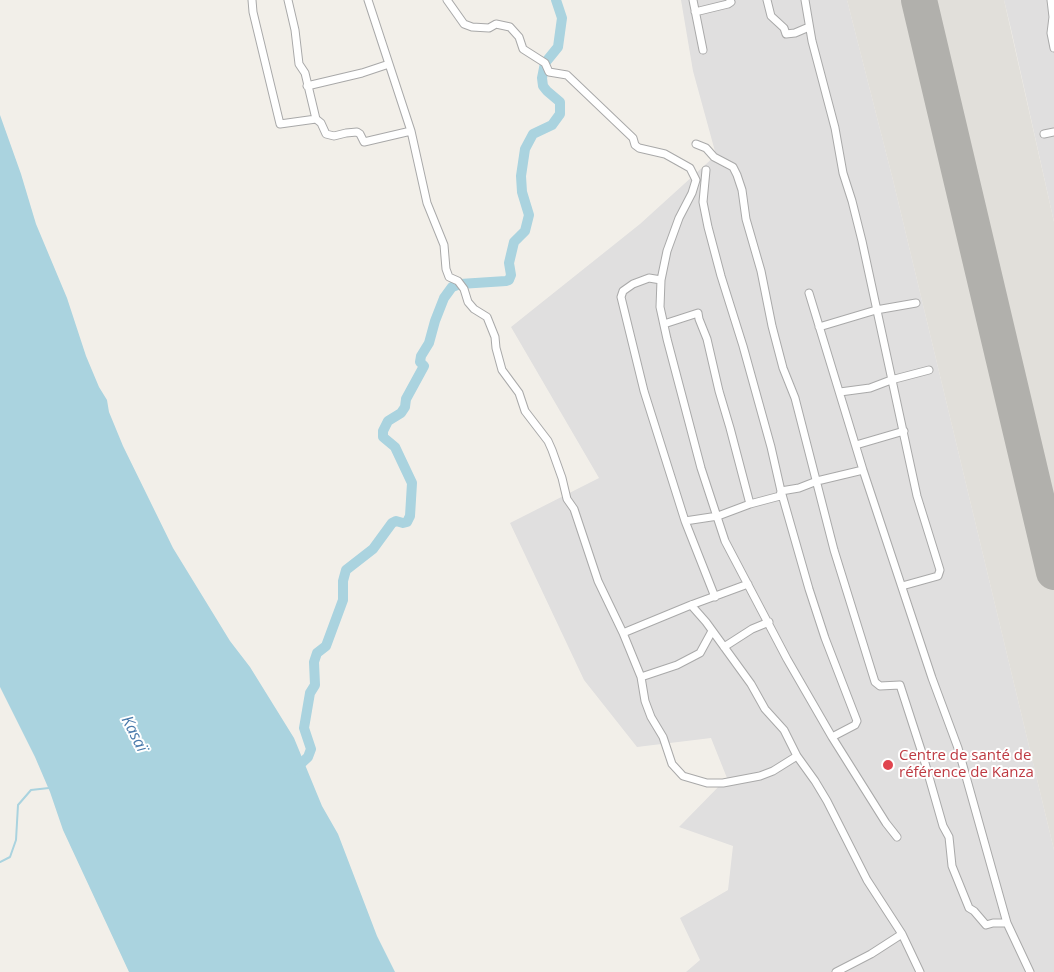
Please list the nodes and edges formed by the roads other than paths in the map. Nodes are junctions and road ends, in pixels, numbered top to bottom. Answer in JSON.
{"nodes":[{"id":1,"x":252,"y":0,"type":"edge"},
{"id":2,"x":288,"y":0,"type":"edge"},
{"id":3,"x":368,"y":0,"type":"edge"},
{"id":4,"x":447,"y":0,"type":"edge"},
{"id":5,"x":693,"y":0,"type":"edge"},
{"id":6,"x":730,"y":0,"type":"edge"},
{"id":7,"x":767,"y":0,"type":"edge"},
{"id":8,"x":805,"y":0,"type":"edge"},
{"id":9,"x":1052,"y":0,"type":"edge"},
{"id":10,"x":695,"y":12,"type":"junction"},
{"id":11,"x":809,"y":27,"type":"junction"},
{"id":12,"x":1054,"y":48,"type":"edge"},
{"id":13,"x":704,"y":50,"type":"dead end"},
{"id":14,"x":389,"y":64,"type":"junction"},
{"id":15,"x":307,"y":86,"type":"junction"},
{"id":16,"x":316,"y":120,"type":"junction"},
{"id":17,"x":411,"y":130,"type":"junction"},
{"id":18,"x":1054,"y":132,"type":"edge"},
{"id":19,"x":1044,"y":134,"type":"dead end"},
{"id":20,"x":696,"y":144,"type":"dead end"},
{"id":21,"x":706,"y":170,"type":"dead end"},
{"id":22,"x":661,"y":280,"type":"junction"},
{"id":23,"x":809,"y":293,"type":"dead end"},
{"id":24,"x":916,"y":303,"type":"dead end"},
{"id":25,"x":876,"y":310,"type":"junction"},
{"id":26,"x":664,"y":324,"type":"junction"},
{"id":27,"x":819,"y":327,"type":"junction"},
{"id":28,"x":930,"y":370,"type":"dead end"},
{"id":29,"x":891,"y":380,"type":"junction"},
{"id":30,"x":840,"y":392,"type":"junction"},
{"id":31,"x":904,"y":431,"type":"junction"},
{"id":32,"x":856,"y":445,"type":"junction"},
{"id":33,"x":863,"y":470,"type":"junction"},
{"id":34,"x":816,"y":480,"type":"junction"},
{"id":35,"x":781,"y":491,"type":"junction"},
{"id":36,"x":750,"y":504,"type":"junction"},
{"id":37,"x":718,"y":516,"type":"junction"},
{"id":38,"x":685,"y":521,"type":"junction"},
{"id":39,"x":748,"y":584,"type":"junction"},
{"id":40,"x":902,"y":586,"type":"junction"},
{"id":41,"x":715,"y":597,"type":"junction"},
{"id":42,"x":691,"y":605,"type":"junction"},
{"id":43,"x":769,"y":622,"type":"junction"},
{"id":44,"x":712,"y":631,"type":"junction"},
{"id":45,"x":623,"y":633,"type":"junction"},
{"id":46,"x":724,"y":646,"type":"junction"},
{"id":47,"x":641,"y":677,"type":"junction"},
{"id":48,"x":832,"y":737,"type":"junction"},
{"id":49,"x":796,"y":756,"type":"junction"},
{"id":50,"x":897,"y":837,"type":"dead end"},
{"id":51,"x":1007,"y":923,"type":"junction"},
{"id":52,"x":902,"y":934,"type":"junction"},
{"id":53,"x":836,"y":972,"type":"edge"},
{"id":54,"x":920,"y":972,"type":"edge"},
{"id":55,"x":1030,"y":972,"type":"edge"}],
"edges":[{"from":1,"to":16,"type":"street"},
{"from":2,"to":15,"type":"street"},
{"from":3,"to":14,"type":"street"},
{"from":4,"to":22,"type":"street"},
{"from":5,"to":10,"type":"street"},
{"from":6,"to":10,"type":"street"},
{"from":7,"to":11,"type":"street"},
{"from":8,"to":11,"type":"street"},
{"from":9,"to":12,"type":"street"},
{"from":10,"to":13,"type":"street"},
{"from":11,"to":25,"type":"street"},
{"from":14,"to":15,"type":"street"},
{"from":14,"to":17,"type":"street"},
{"from":15,"to":16,"type":"street"},
{"from":16,"to":17,"type":"street"},
{"from":17,"to":45,"type":"street"},
{"from":18,"to":19,"type":"street"},
{"from":20,"to":34,"type":"street"},
{"from":21,"to":35,"type":"street"},
{"from":22,"to":26,"type":"street"},
{"from":22,"to":38,"type":"street"},
{"from":23,"to":27,"type":"street"},
{"from":24,"to":25,"type":"street"},
{"from":25,"to":27,"type":"street"},
{"from":25,"to":29,"type":"street"},
{"from":26,"to":36,"type":"street"},
{"from":26,"to":37,"type":"street"},
{"from":27,"to":30,"type":"street"},
{"from":28,"to":29,"type":"street"},
{"from":29,"to":30,"type":"street"},
{"from":29,"to":31,"type":"street"},
{"from":30,"to":32,"type":"street"},
{"from":31,"to":32,"type":"street"},
{"from":31,"to":40,"type":"street"},
{"from":32,"to":33,"type":"street"},
{"from":33,"to":34,"type":"street"},
{"from":33,"to":40,"type":"street"},
{"from":34,"to":35,"type":"street"},
{"from":34,"to":51,"type":"street"},
{"from":35,"to":36,"type":"street"},
{"from":35,"to":48,"type":"street"},
{"from":36,"to":37,"type":"street"},
{"from":37,"to":38,"type":"street"},
{"from":37,"to":39,"type":"street"},
{"from":38,"to":41,"type":"street"},
{"from":39,"to":41,"type":"street"},
{"from":39,"to":43,"type":"street"},
{"from":40,"to":51,"type":"street"},
{"from":41,"to":42,"type":"street"},
{"from":42,"to":44,"type":"street"},
{"from":42,"to":45,"type":"street"},
{"from":43,"to":46,"type":"street"},
{"from":43,"to":48,"type":"street"},
{"from":44,"to":46,"type":"street"},
{"from":44,"to":47,"type":"street"},
{"from":45,"to":47,"type":"street"},
{"from":46,"to":49,"type":"street"},
{"from":47,"to":49,"type":"street"},
{"from":48,"to":50,"type":"street"},
{"from":49,"to":52,"type":"street"},
{"from":51,"to":55,"type":"street"},
{"from":52,"to":53,"type":"street"},
{"from":52,"to":54,"type":"street"}]}
